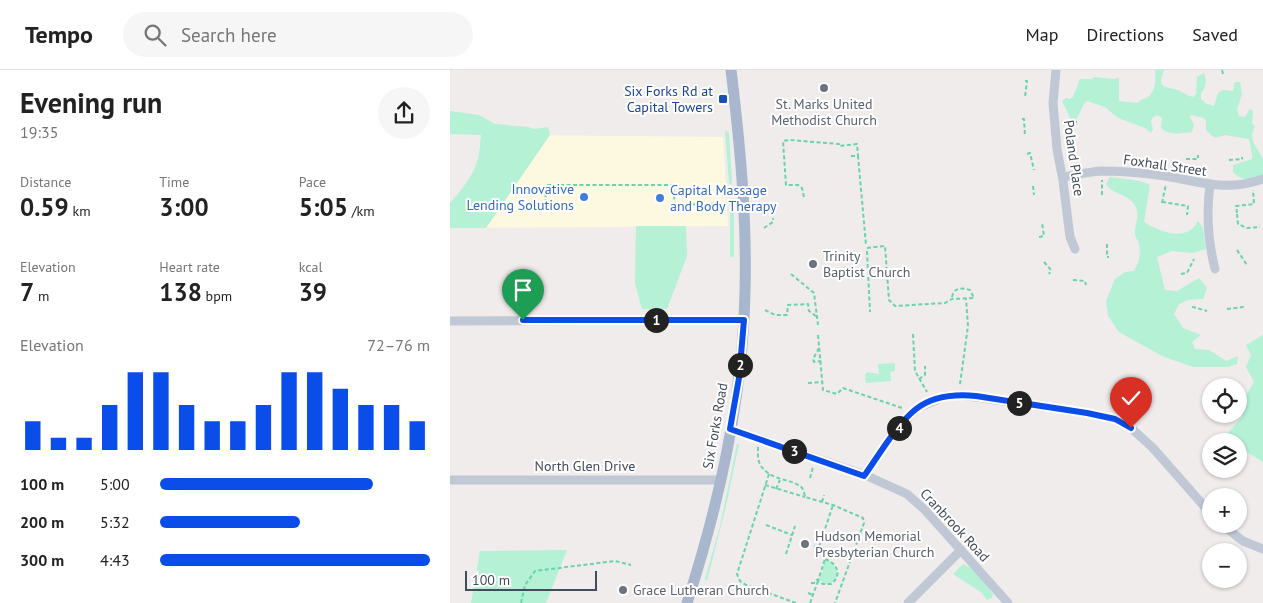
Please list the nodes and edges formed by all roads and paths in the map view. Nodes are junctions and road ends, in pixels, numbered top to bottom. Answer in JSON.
{"nodes":[{"id":1,"x":731,"y":70,"type":"edge"},
{"id":2,"x":1056,"y":70,"type":"edge"},
{"id":3,"x":1222,"y":70,"type":"edge"},
{"id":4,"x":1223,"y":74,"type":"dead end"},
{"id":5,"x":1025,"y":81,"type":"dead end"},
{"id":6,"x":1025,"y":97,"type":"dead end"},
{"id":7,"x":1022,"y":119,"type":"dead end"},
{"id":8,"x":1054,"y":120,"type":"junction"},
{"id":9,"x":1077,"y":122,"type":"dead end"},
{"id":10,"x":1025,"y":136,"type":"dead end"},
{"id":11,"x":1027,"y":154,"type":"dead end"},
{"id":12,"x":1198,"y":155,"type":"dead end"},
{"id":13,"x":851,"y":156,"type":"dead end"},
{"id":14,"x":858,"y":156,"type":"junction"},
{"id":15,"x":1242,"y":158,"type":"dead end"},
{"id":16,"x":1186,"y":159,"type":"dead end"},
{"id":17,"x":1229,"y":160,"type":"dead end"},
{"id":18,"x":1034,"y":170,"type":"dead end"},
{"id":19,"x":1102,"y":171,"type":"junction"},
{"id":20,"x":1167,"y":176,"type":"junction"},
{"id":21,"x":1063,"y":177,"type":"junction"},
{"id":22,"x":1263,"y":179,"type":"edge"},
{"id":23,"x":1253,"y":183,"type":"junction"},
{"id":24,"x":1210,"y":185,"type":"junction"},
{"id":25,"x":1033,"y":186,"type":"dead end"},
{"id":26,"x":1034,"y":195,"type":"dead end"},
{"id":27,"x":1102,"y":196,"type":"dead end"},
{"id":28,"x":804,"y":197,"type":"dead end"},
{"id":29,"x":729,"y":204,"type":"dead end"},
{"id":30,"x":545,"y":210,"type":"dead end"},
{"id":31,"x":1187,"y":214,"type":"dead end"},
{"id":32,"x":773,"y":218,"type":"dead end"},
{"id":33,"x":1042,"y":223,"type":"dead end"},
{"id":34,"x":1260,"y":227,"type":"dead end"},
{"id":35,"x":764,"y":228,"type":"dead end"},
{"id":36,"x":1039,"y":237,"type":"dead end"},
{"id":37,"x":1107,"y":244,"type":"dead end"},
{"id":38,"x":867,"y":248,"type":"junction"},
{"id":39,"x":1075,"y":249,"type":"dead end"},
{"id":40,"x":1237,"y":250,"type":"dead end"},
{"id":41,"x":1109,"y":257,"type":"dead end"},
{"id":42,"x":1194,"y":258,"type":"dead end"},
{"id":43,"x":1044,"y":262,"type":"dead end"},
{"id":44,"x":1247,"y":265,"type":"dead end"},
{"id":45,"x":1215,"y":269,"type":"dead end"},
{"id":46,"x":791,"y":274,"type":"dead end"},
{"id":47,"x":1050,"y":274,"type":"dead end"},
{"id":48,"x":1181,"y":274,"type":"dead end"},
{"id":49,"x":1072,"y":280,"type":"dead end"},
{"id":50,"x":1086,"y":285,"type":"dead end"},
{"id":51,"x":952,"y":299,"type":"junction"},
{"id":52,"x":966,"y":299,"type":"junction"},
{"id":53,"x":1193,"y":308,"type":"dead end"},
{"id":54,"x":1227,"y":309,"type":"dead end"},
{"id":55,"x":1244,"y":309,"type":"dead end"},
{"id":56,"x":765,"y":310,"type":"dead end"},
{"id":57,"x":1207,"y":311,"type":"dead end"},
{"id":58,"x":870,"y":312,"type":"dead end"},
{"id":59,"x":817,"y":317,"type":"junction"},
{"id":60,"x":744,"y":320,"type":"junction"},
{"id":61,"x":450,"y":321,"type":"edge"},
{"id":62,"x":818,"y":325,"type":"dead end"},
{"id":63,"x":912,"y":334,"type":"dead end"},
{"id":64,"x":818,"y":335,"type":"dead end"},
{"id":65,"x":819,"y":347,"type":"junction"},
{"id":66,"x":821,"y":361,"type":"junction"},
{"id":67,"x":926,"y":366,"type":"dead end"},
{"id":68,"x":919,"y":379,"type":"junction"},
{"id":69,"x":808,"y":382,"type":"dead end"},
{"id":70,"x":822,"y":382,"type":"junction"},
{"id":71,"x":960,"y":384,"type":"dead end"},
{"id":72,"x":927,"y":392,"type":"dead end"},
{"id":73,"x":902,"y":408,"type":"dead end"},
{"id":74,"x":730,"y":429,"type":"junction"},
{"id":75,"x":753,"y":445,"type":"dead end"},
{"id":76,"x":813,"y":466,"type":"dead end"},
{"id":77,"x":769,"y":474,"type":"junction"},
{"id":78,"x":864,"y":476,"type":"junction"},
{"id":79,"x":810,"y":478,"type":"dead end"},
{"id":80,"x":450,"y":480,"type":"edge"},
{"id":81,"x":720,"y":480,"type":"junction"},
{"id":82,"x":780,"y":480,"type":"junction"},
{"id":83,"x":765,"y":485,"type":"junction"},
{"id":84,"x":776,"y":489,"type":"junction"},
{"id":85,"x":824,"y":495,"type":"dead end"},
{"id":86,"x":804,"y":497,"type":"junction"},
{"id":87,"x":822,"y":502,"type":"junction"},
{"id":88,"x":1202,"y":504,"type":"edge"},
{"id":89,"x":833,"y":505,"type":"junction"},
{"id":90,"x":766,"y":526,"type":"dead end"},
{"id":91,"x":795,"y":526,"type":"dead end"},
{"id":92,"x":1233,"y":533,"type":"edge"},
{"id":93,"x":792,"y":535,"type":"junction"},
{"id":94,"x":816,"y":542,"type":"dead end"},
{"id":95,"x":820,"y":544,"type":"junction"},
{"id":96,"x":814,"y":546,"type":"dead end"},
{"id":97,"x":820,"y":548,"type":"junction"},
{"id":98,"x":1263,"y":549,"type":"edge"},
{"id":99,"x":961,"y":550,"type":"junction"},
{"id":100,"x":786,"y":554,"type":"dead end"},
{"id":101,"x":818,"y":556,"type":"dead end"},
{"id":102,"x":851,"y":559,"type":"junction"},
{"id":103,"x":631,"y":565,"type":"dead end"},
{"id":104,"x":818,"y":580,"type":"junction"},
{"id":105,"x":811,"y":583,"type":"dead end"},
{"id":106,"x":808,"y":592,"type":"dead end"},
{"id":107,"x":813,"y":595,"type":"junction"},
{"id":108,"x":521,"y":603,"type":"edge"},
{"id":109,"x":687,"y":603,"type":"edge"},
{"id":110,"x":796,"y":603,"type":"edge"},
{"id":111,"x":810,"y":603,"type":"edge"},
{"id":112,"x":835,"y":603,"type":"edge"},
{"id":113,"x":908,"y":603,"type":"edge"},
{"id":114,"x":1008,"y":603,"type":"edge"}],
"edges":[{"from":1,"to":60,"type":"main road","name":"Six Forks Road"},
{"from":2,"to":8,"type":"street","name":"Poland Place"},
{"from":3,"to":4,"type":"path"},
{"from":5,"to":6,"type":"path"},
{"from":7,"to":10,"type":"path"},
{"from":8,"to":9,"type":"path"},
{"from":8,"to":21,"type":"street","name":"Poland Place"},
{"from":11,"to":18,"type":"path"},
{"from":12,"to":16,"type":"path"},
{"from":13,"to":14,"type":"path"},
{"from":14,"to":28,"type":"path"},
{"from":14,"to":38,"type":"path"},
{"from":15,"to":17,"type":"path"},
{"from":19,"to":20,"type":"street","name":"Foxhall Street"},
{"from":19,"to":21,"type":"street","name":"Foxhall Street"},
{"from":19,"to":27,"type":"path"},
{"from":20,"to":24,"type":"street","name":"Foxhall Street"},
{"from":20,"to":31,"type":"path"},
{"from":21,"to":39,"type":"street","name":"Poland Place"},
{"from":22,"to":23,"type":"street","name":"Foxhall Street"},
{"from":23,"to":24,"type":"street","name":"Foxhall Street"},
{"from":23,"to":34,"type":"path"},
{"from":24,"to":45,"type":"street"},
{"from":25,"to":26,"type":"path"},
{"from":29,"to":30,"type":"path"},
{"from":32,"to":35,"type":"path"},
{"from":33,"to":36,"type":"path"},
{"from":37,"to":41,"type":"path"},
{"from":38,"to":51,"type":"path"},
{"from":38,"to":58,"type":"path"},
{"from":40,"to":44,"type":"path"},
{"from":42,"to":48,"type":"path"},
{"from":43,"to":47,"type":"path"},
{"from":46,"to":59,"type":"path"},
{"from":49,"to":50,"type":"path"},
{"from":51,"to":52,"type":"path"},
{"from":51,"to":52,"type":"path"},
{"from":52,"to":71,"type":"path"},
{"from":53,"to":57,"type":"path"},
{"from":54,"to":55,"type":"path"},
{"from":56,"to":59,"type":"path"},
{"from":59,"to":62,"type":"path"},
{"from":60,"to":61,"type":"street"},
{"from":60,"to":74,"type":"main road","name":"Six Forks Road"},
{"from":63,"to":68,"type":"path"},
{"from":64,"to":65,"type":"path"},
{"from":65,"to":66,"type":"path"},
{"from":65,"to":66,"type":"path"},
{"from":66,"to":70,"type":"path"},
{"from":67,"to":68,"type":"path"},
{"from":68,"to":72,"type":"path"},
{"from":69,"to":70,"type":"path"},
{"from":70,"to":73,"type":"path"},
{"from":74,"to":78,"type":"street","name":"Cranbrook Road"},
{"from":74,"to":81,"type":"main road","name":"Six Forks Road"},
{"from":75,"to":77,"type":"path"},
{"from":76,"to":79,"type":"path"},
{"from":77,"to":82,"type":"path"},
{"from":77,"to":83,"type":"path"},
{"from":78,"to":88,"type":"street"},
{"from":78,"to":99,"type":"street","name":"Cranbrook Road"},
{"from":80,"to":81,"type":"street","name":"North Glen Drive"},
{"from":81,"to":109,"type":"main road","name":"Six Forks Road"},
{"from":82,"to":84,"type":"path"},
{"from":82,"to":86,"type":"path"},
{"from":83,"to":84,"type":"path"},
{"from":83,"to":110,"type":"path"},
{"from":84,"to":86,"type":"path"},
{"from":85,"to":87,"type":"path"},
{"from":86,"to":87,"type":"path"},
{"from":87,"to":89,"type":"path"},
{"from":89,"to":95,"type":"path"},
{"from":89,"to":102,"type":"path"},
{"from":90,"to":93,"type":"path"},
{"from":91,"to":93,"type":"path"},
{"from":92,"to":98,"type":"street"},
{"from":93,"to":100,"type":"path"},
{"from":94,"to":95,"type":"path"},
{"from":95,"to":97,"type":"path"},
{"from":96,"to":97,"type":"path"},
{"from":97,"to":101,"type":"path"},
{"from":97,"to":102,"type":"path"},
{"from":99,"to":113,"type":"street"},
{"from":99,"to":114,"type":"street","name":"Cranbrook Road"},
{"from":102,"to":112,"type":"path"},
{"from":103,"to":108,"type":"path"},
{"from":104,"to":104,"type":"path"},
{"from":104,"to":105,"type":"path"},
{"from":104,"to":107,"type":"path"},
{"from":106,"to":107,"type":"path"},
{"from":107,"to":111,"type":"path"}]}
